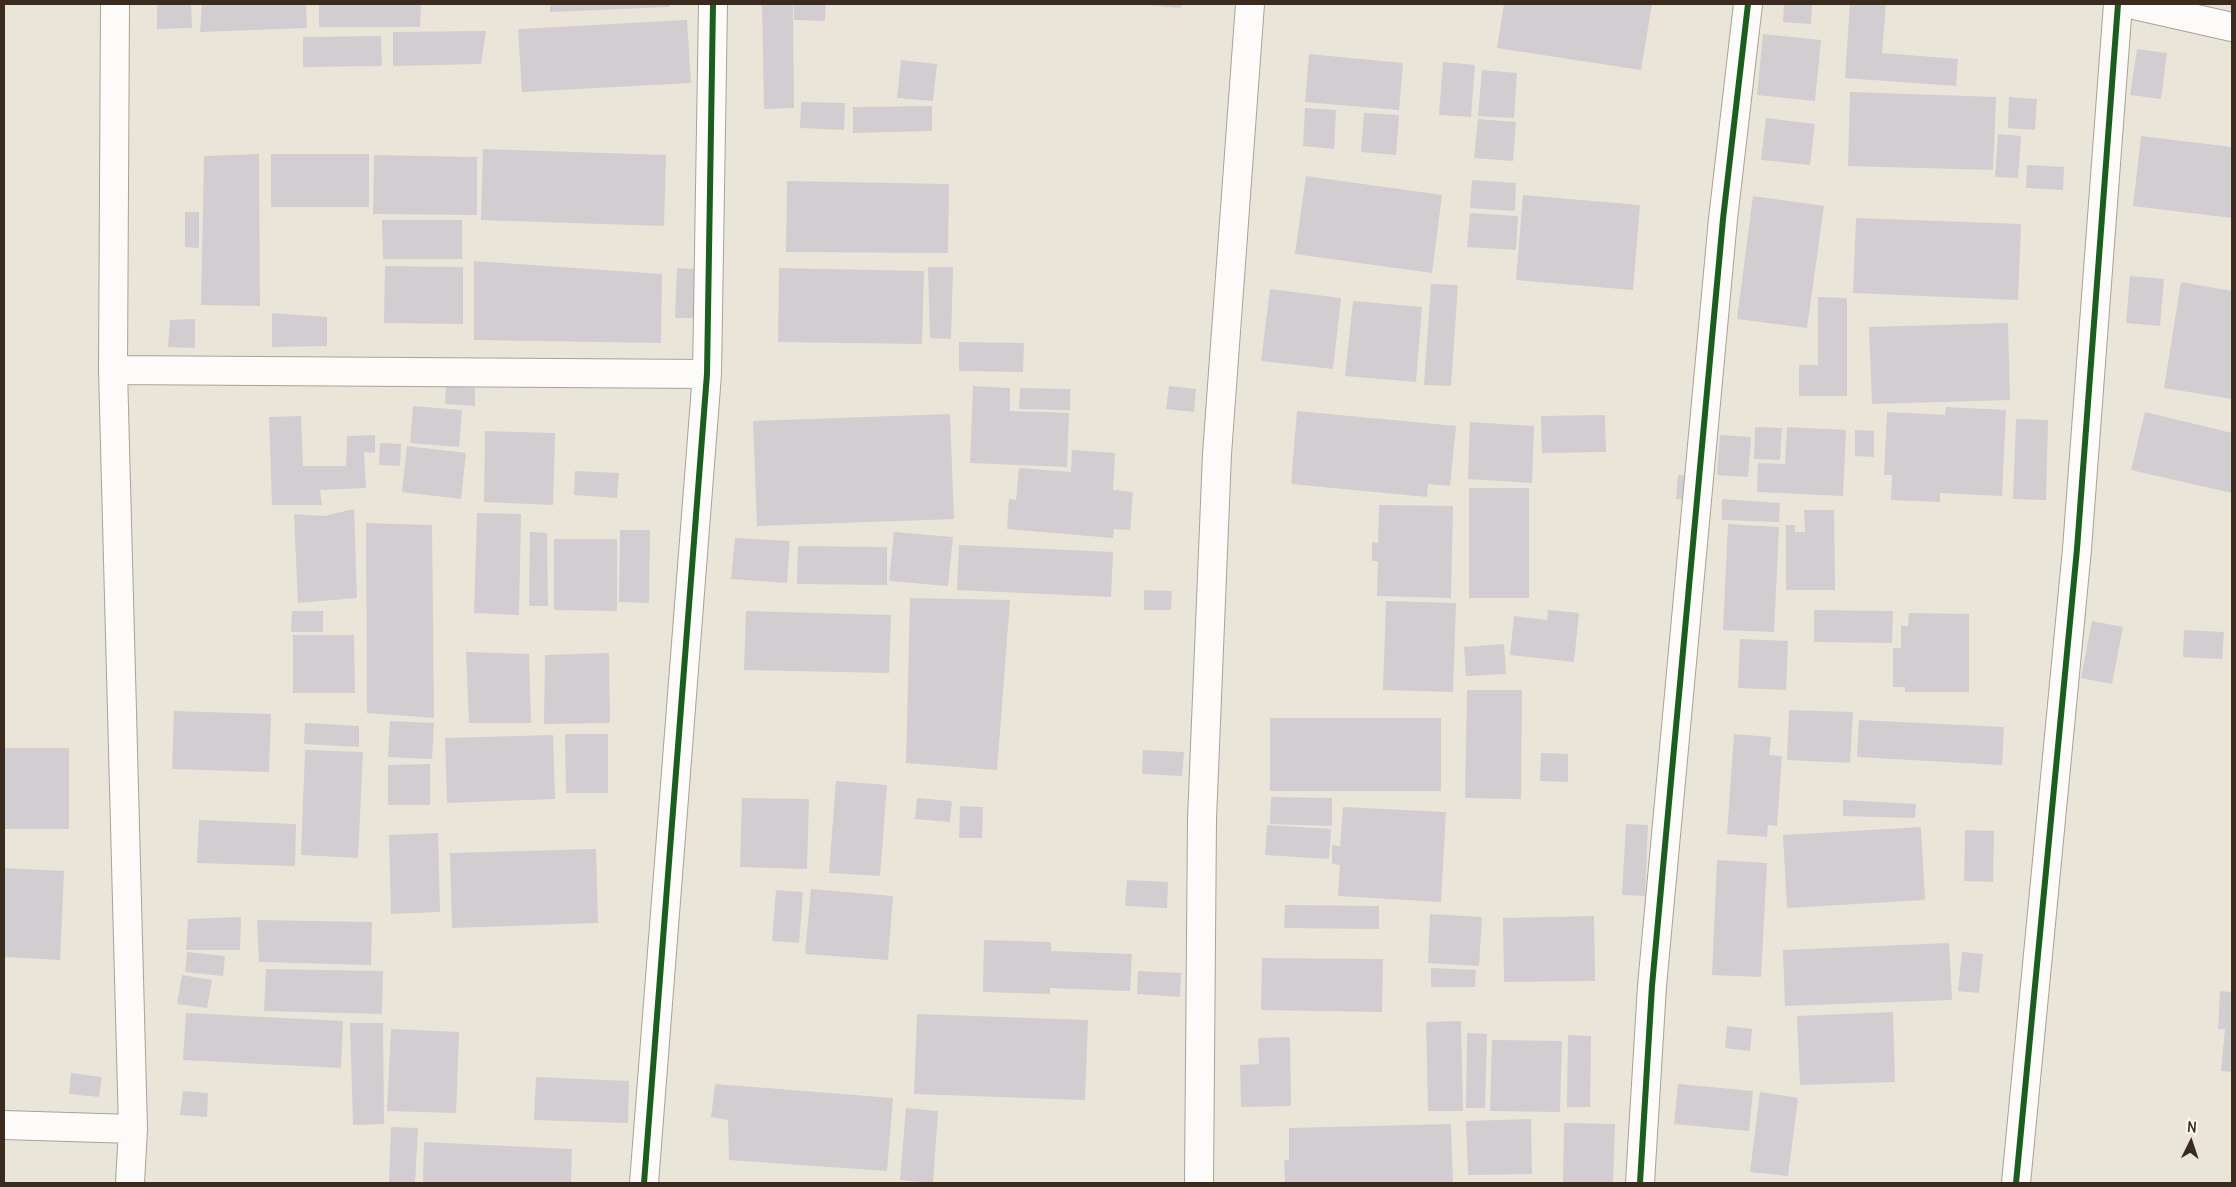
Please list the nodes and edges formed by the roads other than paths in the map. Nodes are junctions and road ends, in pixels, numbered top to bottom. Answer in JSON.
{"nodes":[{"id":1,"x":115,"y":4,"type":"edge"},
{"id":2,"x":713,"y":4,"type":"edge"},
{"id":3,"x":1250,"y":4,"type":"edge"},
{"id":4,"x":1748,"y":4,"type":"edge"},
{"id":5,"x":2118,"y":4,"type":"edge"},
{"id":6,"x":2130,"y":4,"type":"edge"},
{"id":7,"x":2232,"y":27,"type":"edge"},
{"id":8,"x":113,"y":370,"type":"junction"},
{"id":9,"x":707,"y":374,"type":"junction"},
{"id":10,"x":4,"y":1125,"type":"edge"},
{"id":11,"x":133,"y":1129,"type":"junction"},
{"id":12,"x":130,"y":1183,"type":"edge"},
{"id":13,"x":644,"y":1183,"type":"edge"},
{"id":14,"x":1199,"y":1183,"type":"edge"},
{"id":15,"x":1640,"y":1183,"type":"edge"},
{"id":16,"x":2016,"y":1183,"type":"edge"}],
"edges":[{"from":1,"to":8,"type":"street"},
{"from":2,"to":9,"type":"street"},
{"from":3,"to":14,"type":"street"},
{"from":4,"to":15,"type":"street"},
{"from":5,"to":16,"type":"street"},
{"from":6,"to":7,"type":"street"},
{"from":8,"to":9,"type":"street"},
{"from":8,"to":11,"type":"street"},
{"from":9,"to":13,"type":"street"},
{"from":10,"to":11,"type":"street"},
{"from":11,"to":12,"type":"street"}]}
